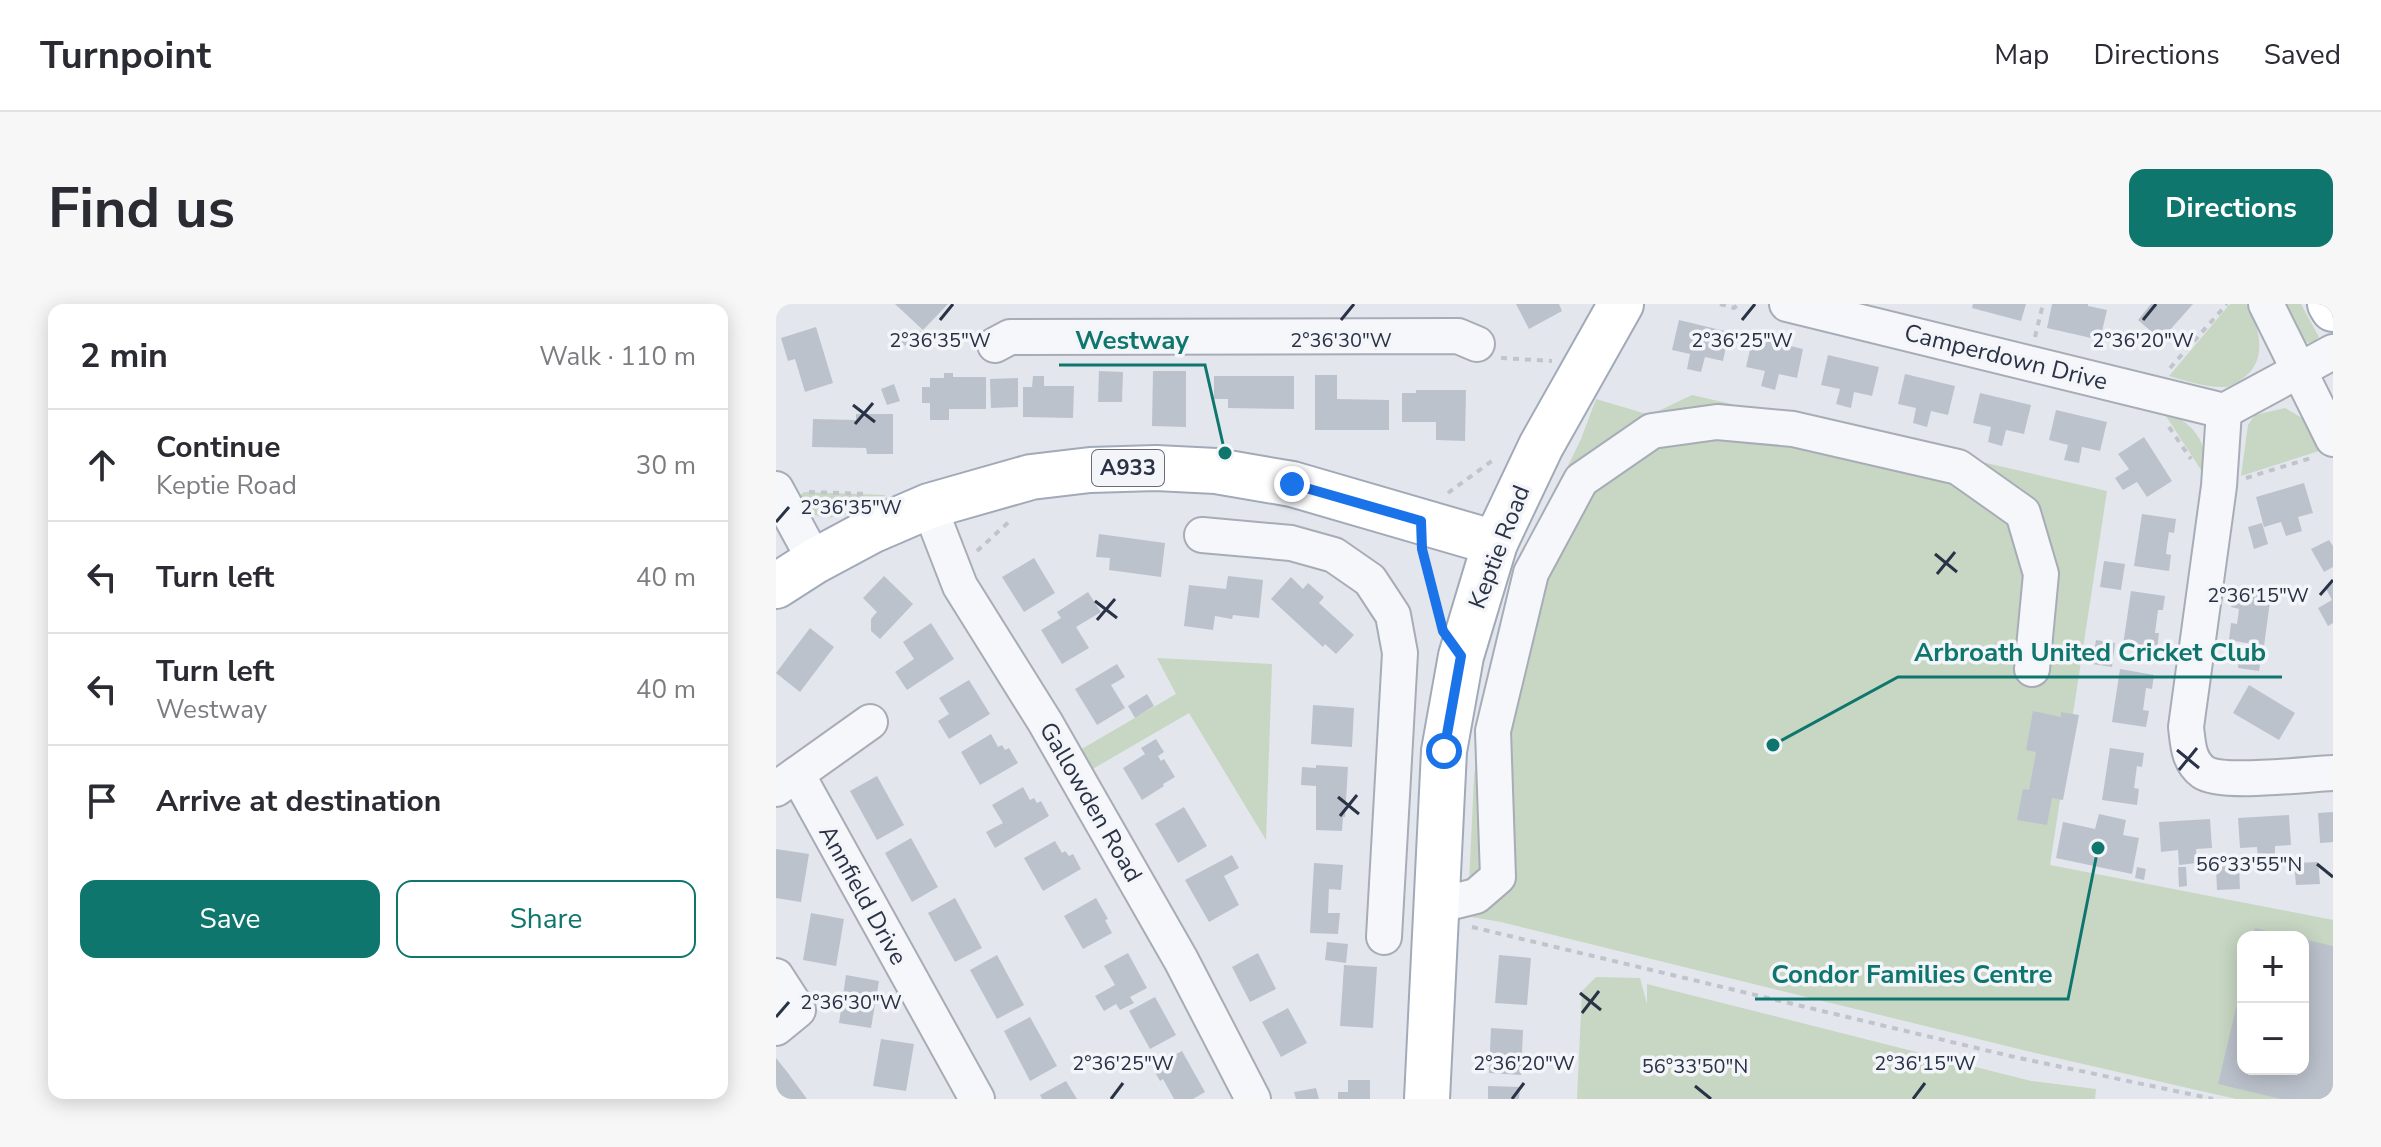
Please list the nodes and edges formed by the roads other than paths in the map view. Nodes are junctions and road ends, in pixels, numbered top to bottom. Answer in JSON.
{"nodes":[{"id":1,"x":1621,"y":304,"type":"edge"},
{"id":2,"x":1787,"y":304,"type":"edge"},
{"id":3,"x":2266,"y":304,"type":"edge"},
{"id":4,"x":1288,"y":320,"type":"edge"},
{"id":5,"x":1477,"y":344,"type":"road end"},
{"id":6,"x":995,"y":345,"type":"dead end"},
{"id":7,"x":2333,"y":352,"type":"edge"},
{"id":8,"x":2298,"y":370,"type":"junction"},
{"id":9,"x":2224,"y":411,"type":"junction"},
{"id":10,"x":2326,"y":447,"type":"edge"},
{"id":11,"x":779,"y":495,"type":"edge"},
{"id":12,"x":921,"y":509,"type":"junction"},
{"id":13,"x":1202,"y":535,"type":"dead end"},
{"id":14,"x":1495,"y":543,"type":"junction"},
{"id":15,"x":815,"y":561,"type":"junction"},
{"id":16,"x":776,"y":586,"type":"edge"},
{"id":17,"x":2032,"y":669,"type":"dead end"},
{"id":18,"x":870,"y":722,"type":"dead end"},
{"id":19,"x":2333,"y":773,"type":"edge"},
{"id":20,"x":786,"y":782,"type":"edge"},
{"id":21,"x":1391,"y":825,"type":"junction"},
{"id":22,"x":1439,"y":829,"type":"junction"},
{"id":23,"x":1435,"y":912,"type":"junction"},
{"id":24,"x":1384,"y":937,"type":"dead end"},
{"id":25,"x":776,"y":976,"type":"edge"},
{"id":26,"x":776,"y":1028,"type":"edge"},
{"id":27,"x":967,"y":1096,"type":"edge"},
{"id":28,"x":1253,"y":1099,"type":"edge"},
{"id":29,"x":1427,"y":1099,"type":"edge"}],
"edges":[{"from":1,"to":14,"type":"main road","name":"Keptie Road"},
{"from":2,"to":9,"type":"street","name":"Camperdown Drive"},
{"from":3,"to":8,"type":"street"},
{"from":4,"to":5,"type":"street"},
{"from":4,"to":6,"type":"street"},
{"from":7,"to":8,"type":"street"},
{"from":8,"to":9,"type":"street"},
{"from":8,"to":10,"type":"street"},
{"from":9,"to":19,"type":"street"},
{"from":11,"to":15,"type":"street"},
{"from":12,"to":14,"type":"main road","number":"A933"},
{"from":12,"to":15,"type":"main road","number":"A933"},
{"from":12,"to":28,"type":"street","name":"Gallowden Road"},
{"from":13,"to":21,"type":"street"},
{"from":14,"to":22,"type":"main road","name":"Keptie Road"},
{"from":15,"to":16,"type":"main road","number":"A933"},
{"from":17,"to":23,"type":"street"},
{"from":18,"to":20,"type":"street"},
{"from":20,"to":27,"type":"street","name":"Annfield Drive"},
{"from":21,"to":22,"type":"street"},
{"from":21,"to":24,"type":"street"},
{"from":22,"to":23,"type":"main road","name":"Keptie Road"},
{"from":23,"to":29,"type":"main road","name":"Keptie Road"},
{"from":25,"to":26,"type":"street"}]}
